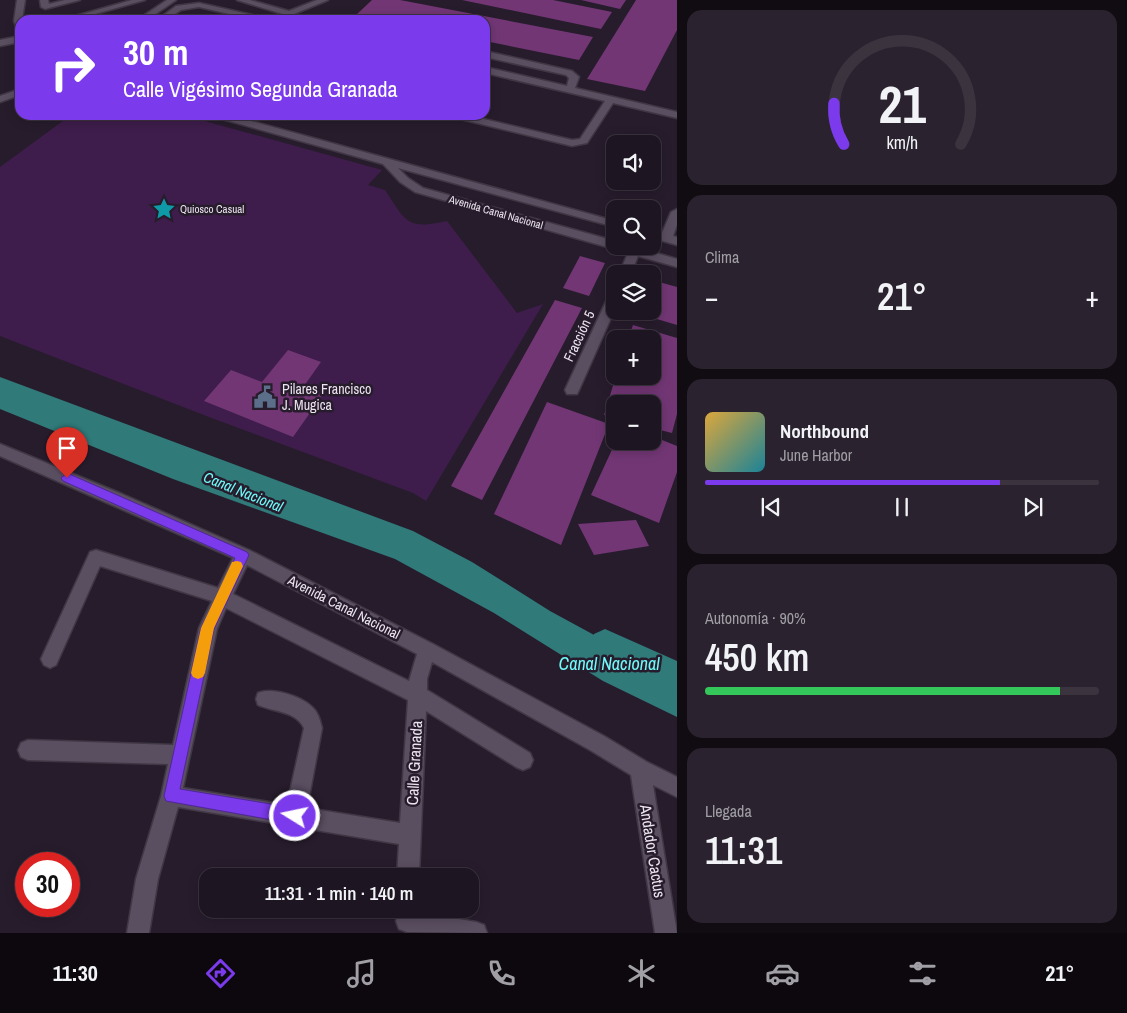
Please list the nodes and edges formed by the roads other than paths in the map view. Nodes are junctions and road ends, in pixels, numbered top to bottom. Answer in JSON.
{"nodes":[{"id":1,"x":20,"y":0,"type":"edge"},
{"id":2,"x":76,"y":0,"type":"edge"},
{"id":3,"x":141,"y":0,"type":"edge"},
{"id":4,"x":172,"y":0,"type":"edge"},
{"id":5,"x":241,"y":0,"type":"edge"},
{"id":6,"x":324,"y":0,"type":"edge"},
{"id":7,"x":45,"y":4,"type":"edge"},
{"id":8,"x":19,"y":15,"type":"edge"},
{"id":9,"x":84,"y":15,"type":"edge"},
{"id":10,"x":149,"y":15,"type":"edge"},
{"id":11,"x":168,"y":15,"type":"edge"},
{"id":12,"x":244,"y":15,"type":"edge"},
{"id":13,"x":15,"y":40,"type":"edge"},
{"id":14,"x":0,"y":43,"type":"edge"},
{"id":15,"x":490,"y":55,"type":"edge"},
{"id":16,"x":490,"y":71,"type":"edge"},
{"id":17,"x":570,"y":90,"type":"junction"},
{"id":18,"x":15,"y":94,"type":"edge"},
{"id":19,"x":0,"y":99,"type":"edge"},
{"id":20,"x":611,"y":100,"type":"junction"},
{"id":21,"x":677,"y":115,"type":"edge"},
{"id":22,"x":236,"y":120,"type":"edge"},
{"id":23,"x":475,"y":120,"type":"edge"},
{"id":24,"x":387,"y":162,"type":"junction"},
{"id":25,"x":677,"y":212,"type":"edge"},
{"id":26,"x":606,"y":222,"type":"edge"},
{"id":27,"x":671,"y":239,"type":"edge"},
{"id":28,"x":606,"y":243,"type":"edge"},
{"id":29,"x":650,"y":255,"type":"edge"},
{"id":30,"x":677,"y":262,"type":"edge"},
{"id":31,"x":606,"y":315,"type":"edge"},
{"id":32,"x":572,"y":390,"type":"dead end"},
{"id":33,"x":0,"y":450,"type":"edge"},
{"id":34,"x":243,"y":555,"type":"junction"},
{"id":35,"x":222,"y":597,"type":"junction"},
{"id":36,"x":427,"y":650,"type":"junction"},
{"id":37,"x":50,"y":659,"type":"dead end"},
{"id":38,"x":417,"y":695,"type":"junction"},
{"id":39,"x":265,"y":699,"type":"dead end"},
{"id":40,"x":28,"y":750,"type":"dead end"},
{"id":41,"x":180,"y":755,"type":"junction"},
{"id":42,"x":523,"y":760,"type":"dead end"},
{"id":43,"x":640,"y":769,"type":"junction"},
{"id":44,"x":677,"y":787,"type":"edge"},
{"id":45,"x":171,"y":796,"type":"junction"},
{"id":46,"x":295,"y":816,"type":"junction"},
{"id":47,"x":410,"y":835,"type":"junction"},
{"id":48,"x":408,"y":868,"type":"edge"},
{"id":49,"x":407,"y":921,"type":"edge"},
{"id":50,"x":138,"y":933,"type":"edge"},
{"id":51,"x":476,"y":933,"type":"edge"},
{"id":52,"x":666,"y":933,"type":"edge"}],
"edges":[{"from":1,"to":8,"type":"street"},
{"from":2,"to":7,"type":"street"},
{"from":3,"to":9,"type":"street"},
{"from":4,"to":10,"type":"street"},
{"from":5,"to":6,"type":"street"},
{"from":11,"to":12,"type":"street"},
{"from":13,"to":14,"type":"street"},
{"from":15,"to":17,"type":"street"},
{"from":16,"to":17,"type":"street"},
{"from":17,"to":20,"type":"street"},
{"from":18,"to":19,"type":"street"},
{"from":20,"to":21,"type":"street"},
{"from":20,"to":23,"type":"street"},
{"from":22,"to":24,"type":"street","name":"Avenida Canal Nacional"},
{"from":24,"to":26,"type":"street","name":"Avenida Canal Nacional"},
{"from":24,"to":28,"type":"street","name":"Avenida Canal Nacional"},
{"from":25,"to":27,"type":"street"},
{"from":29,"to":30,"type":"street","name":"Avenida Canal Nacional"},
{"from":31,"to":32,"type":"street","name":"Fracción 5"},
{"from":33,"to":34,"type":"street","name":"Avenida Canal Nacional"},
{"from":34,"to":35,"type":"street"},
{"from":34,"to":36,"type":"street","name":"Avenida Canal Nacional"},
{"from":35,"to":37,"type":"street"},
{"from":35,"to":38,"type":"street"},
{"from":35,"to":41,"type":"street"},
{"from":36,"to":38,"type":"street","name":"Calle Granada"},
{"from":36,"to":43,"type":"street","name":"Avenida Canal Nacional"},
{"from":38,"to":42,"type":"street"},
{"from":38,"to":47,"type":"street","name":"Calle Granada"},
{"from":39,"to":46,"type":"street"},
{"from":40,"to":41,"type":"street"},
{"from":41,"to":45,"type":"street"},
{"from":43,"to":44,"type":"street","name":"Avenida Canal Nacional"},
{"from":43,"to":52,"type":"street","name":"Andador Cactus"},
{"from":45,"to":46,"type":"street"},
{"from":45,"to":50,"type":"street"},
{"from":46,"to":47,"type":"street"},
{"from":47,"to":48,"type":"street","name":"Calle Granada"},
{"from":49,"to":51,"type":"street"}]}
